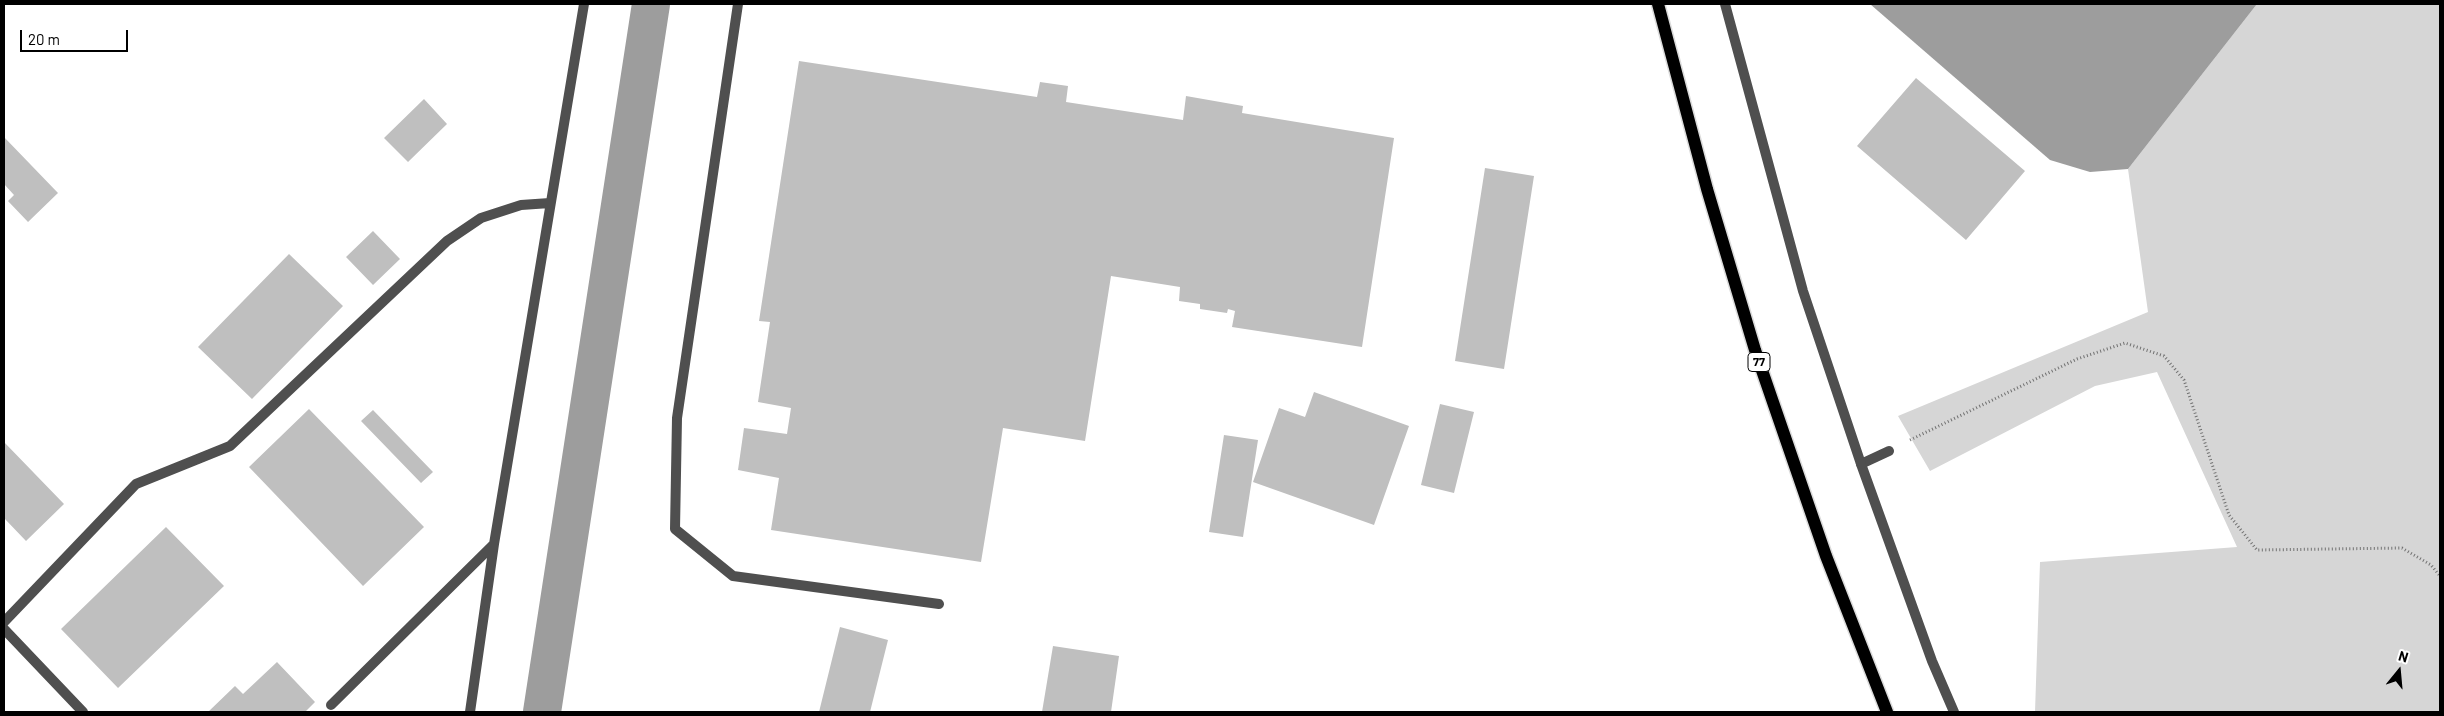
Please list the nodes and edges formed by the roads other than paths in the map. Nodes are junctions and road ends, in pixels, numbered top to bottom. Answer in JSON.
{"nodes":[{"id":1,"x":584,"y":4,"type":"edge"},
{"id":2,"x":738,"y":4,"type":"edge"},
{"id":3,"x":1658,"y":4,"type":"edge"},
{"id":4,"x":1725,"y":4,"type":"edge"},
{"id":5,"x":550,"y":203,"type":"junction"},
{"id":6,"x":1889,"y":450,"type":"road end"},
{"id":7,"x":1861,"y":464,"type":"junction"},
{"id":8,"x":494,"y":544,"type":"junction"},
{"id":9,"x":939,"y":604,"type":"dead end"},
{"id":10,"x":4,"y":622,"type":"edge"},
{"id":11,"x":4,"y":629,"type":"edge"},
{"id":12,"x":331,"y":705,"type":"dead end"},
{"id":13,"x":83,"y":712,"type":"edge"},
{"id":14,"x":470,"y":712,"type":"edge"},
{"id":15,"x":1887,"y":712,"type":"edge"},
{"id":16,"x":1954,"y":712,"type":"edge"}],
"edges":[{"from":1,"to":5,"type":"street"},
{"from":2,"to":9,"type":"street"},
{"from":3,"to":15,"type":"main road","number":"77"},
{"from":4,"to":7,"type":"street"},
{"from":5,"to":8,"type":"street"},
{"from":5,"to":10,"type":"street"},
{"from":6,"to":7,"type":"street"},
{"from":7,"to":16,"type":"street"},
{"from":8,"to":12,"type":"street"},
{"from":8,"to":14,"type":"street"},
{"from":11,"to":13,"type":"street"}]}
